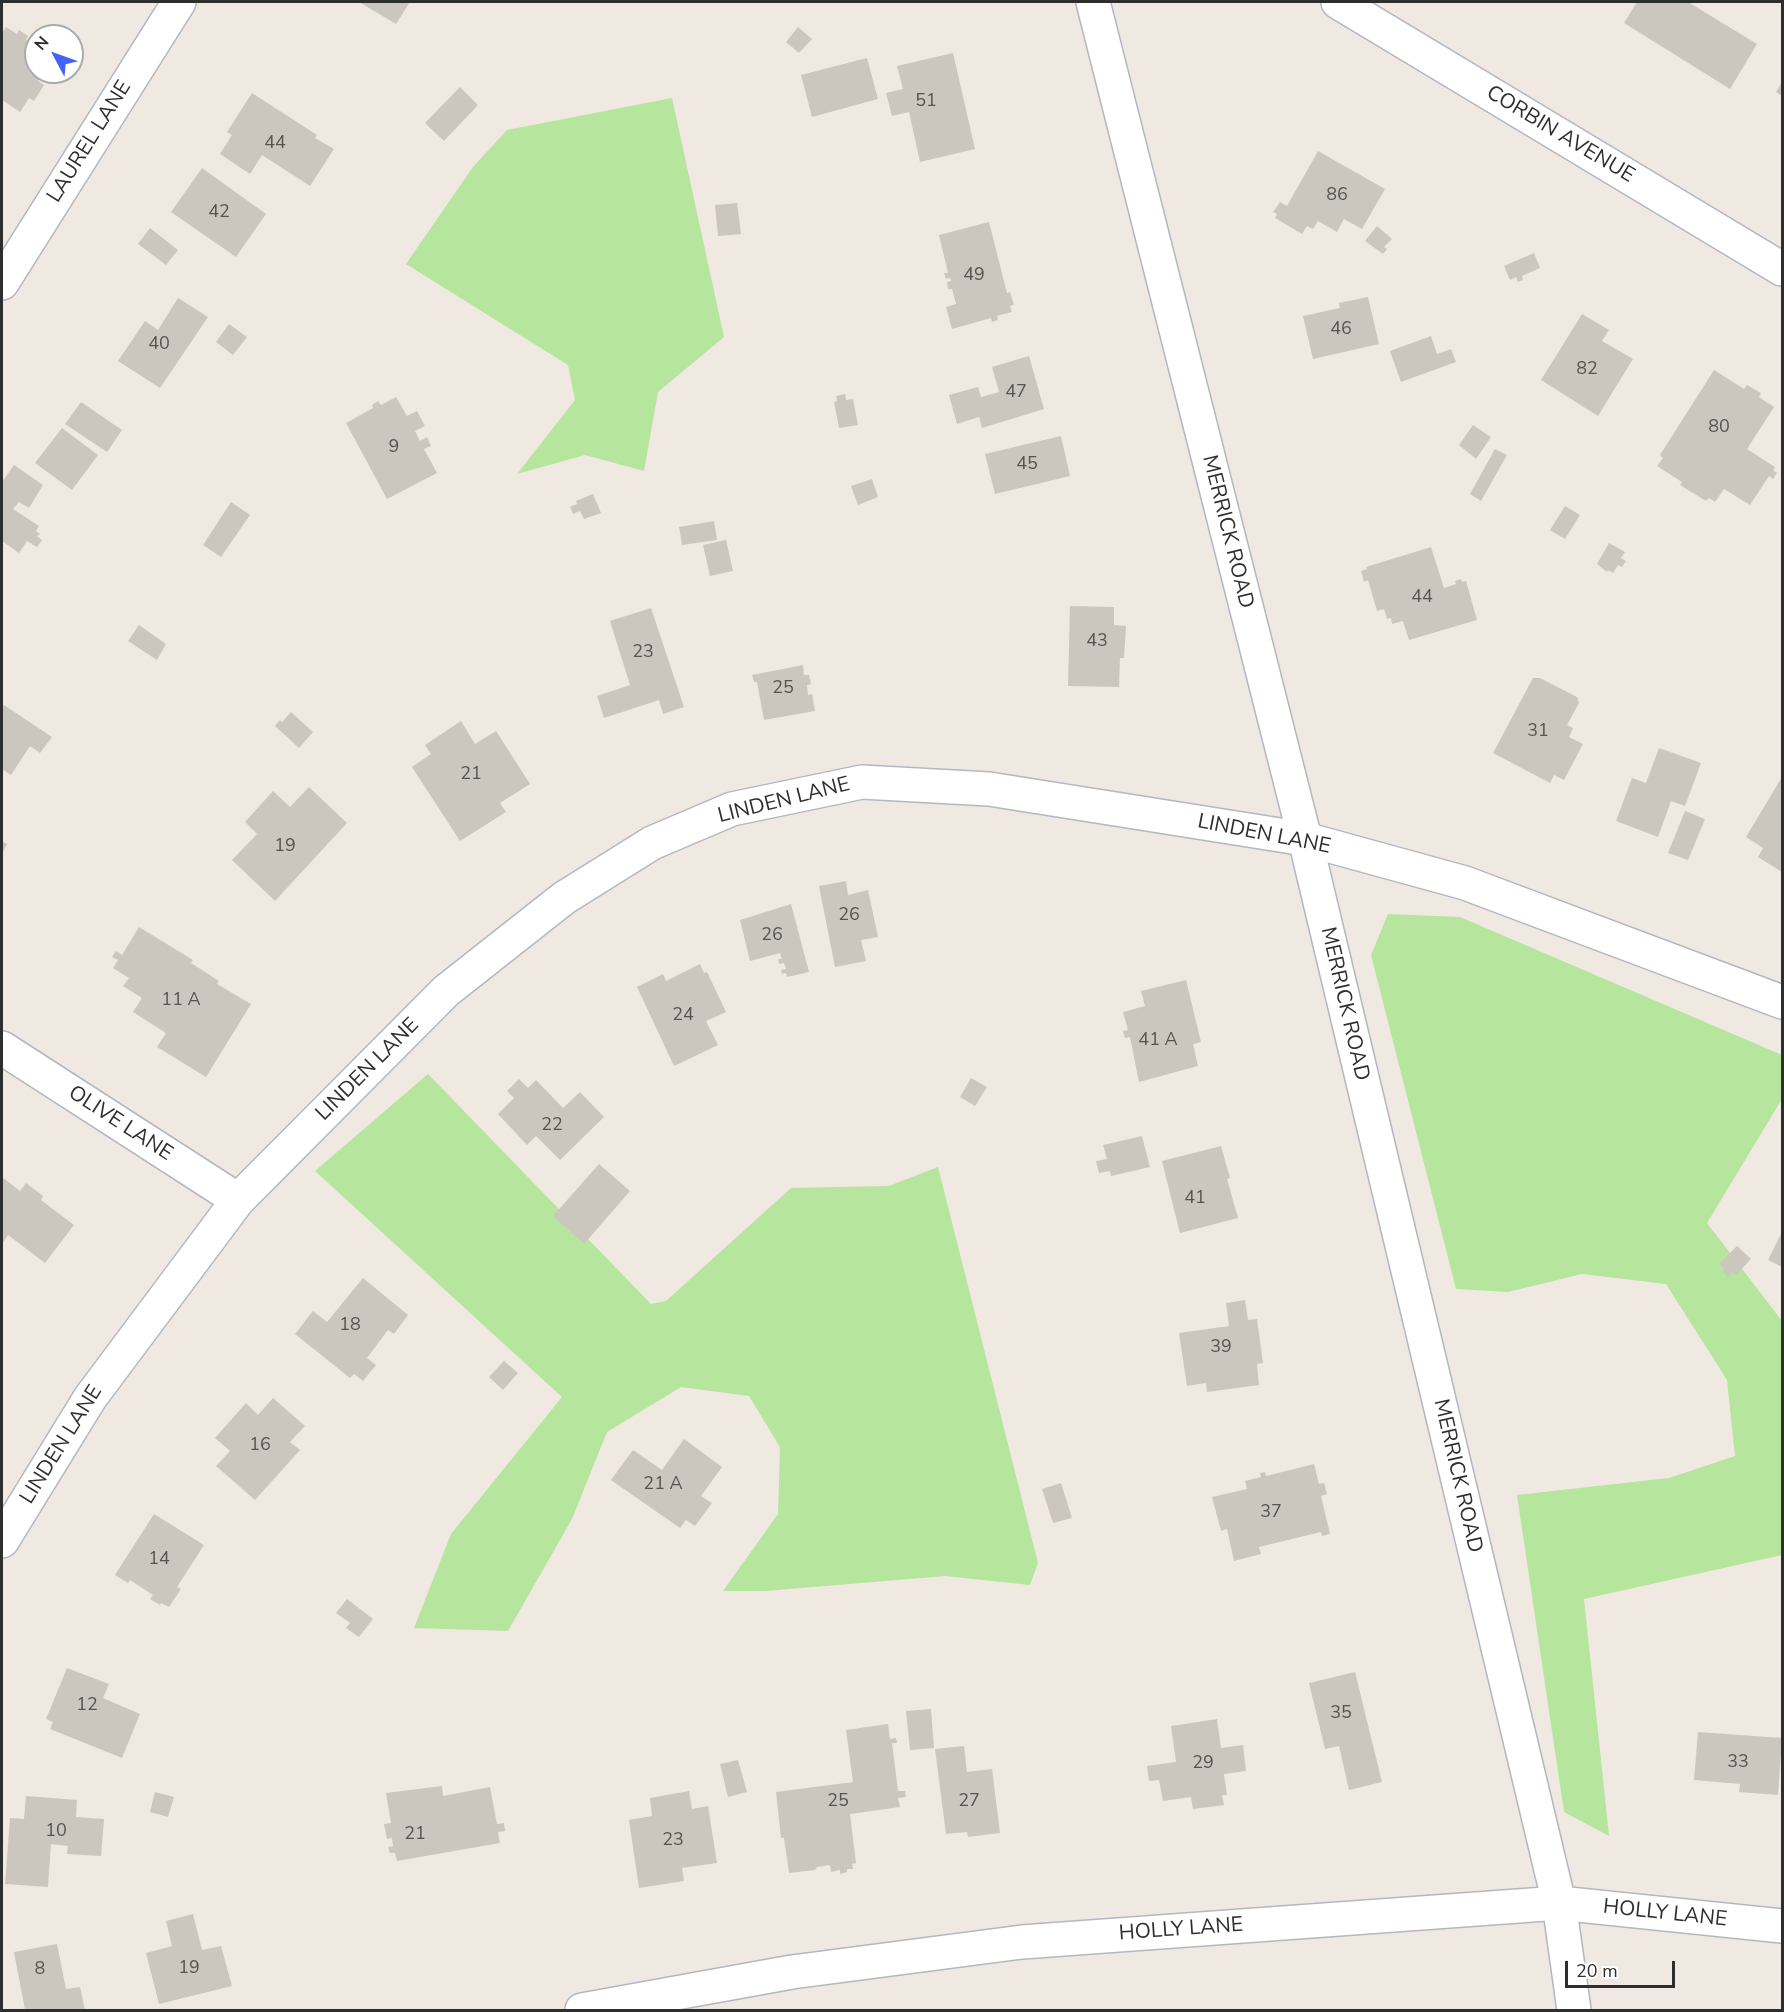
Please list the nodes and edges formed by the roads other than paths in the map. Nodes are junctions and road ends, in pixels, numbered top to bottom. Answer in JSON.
{"nodes":[{"id":1,"x":179,"y":2,"type":"edge"},
{"id":2,"x":1093,"y":2,"type":"edge"},
{"id":3,"x":1338,"y":2,"type":"edge"},
{"id":4,"x":1782,"y":269,"type":"edge"},
{"id":5,"x":2,"y":283,"type":"edge"},
{"id":6,"x":1305,"y":839,"type":"junction"},
{"id":7,"x":1782,"y":1002,"type":"edge"},
{"id":8,"x":2,"y":1047,"type":"edge"},
{"id":9,"x":238,"y":1200,"type":"junction"},
{"id":10,"x":2,"y":1542,"type":"edge"},
{"id":11,"x":1559,"y":1903,"type":"junction"},
{"id":12,"x":1782,"y":1926,"type":"edge"},
{"id":13,"x":582,"y":2010,"type":"edge"},
{"id":14,"x":1574,"y":2010,"type":"edge"}],
"edges":[{"from":1,"to":5,"type":"street","name":"LAUREL LANE"},
{"from":2,"to":6,"type":"street","name":"MERRICK ROAD"},
{"from":3,"to":4,"type":"street","name":"CORBIN AVENUE"},
{"from":6,"to":7,"type":"street","name":"LINDEN LANE"},
{"from":6,"to":9,"type":"street","name":"LINDEN LANE"},
{"from":6,"to":11,"type":"street","name":"MERRICK ROAD"},
{"from":8,"to":9,"type":"street","name":"OLIVE LANE"},
{"from":9,"to":10,"type":"street","name":"LINDEN LANE"},
{"from":11,"to":12,"type":"street","name":"HOLLY LANE"},
{"from":11,"to":13,"type":"street","name":"HOLLY LANE"},
{"from":11,"to":14,"type":"street","name":"MERRICK ROAD"}]}
